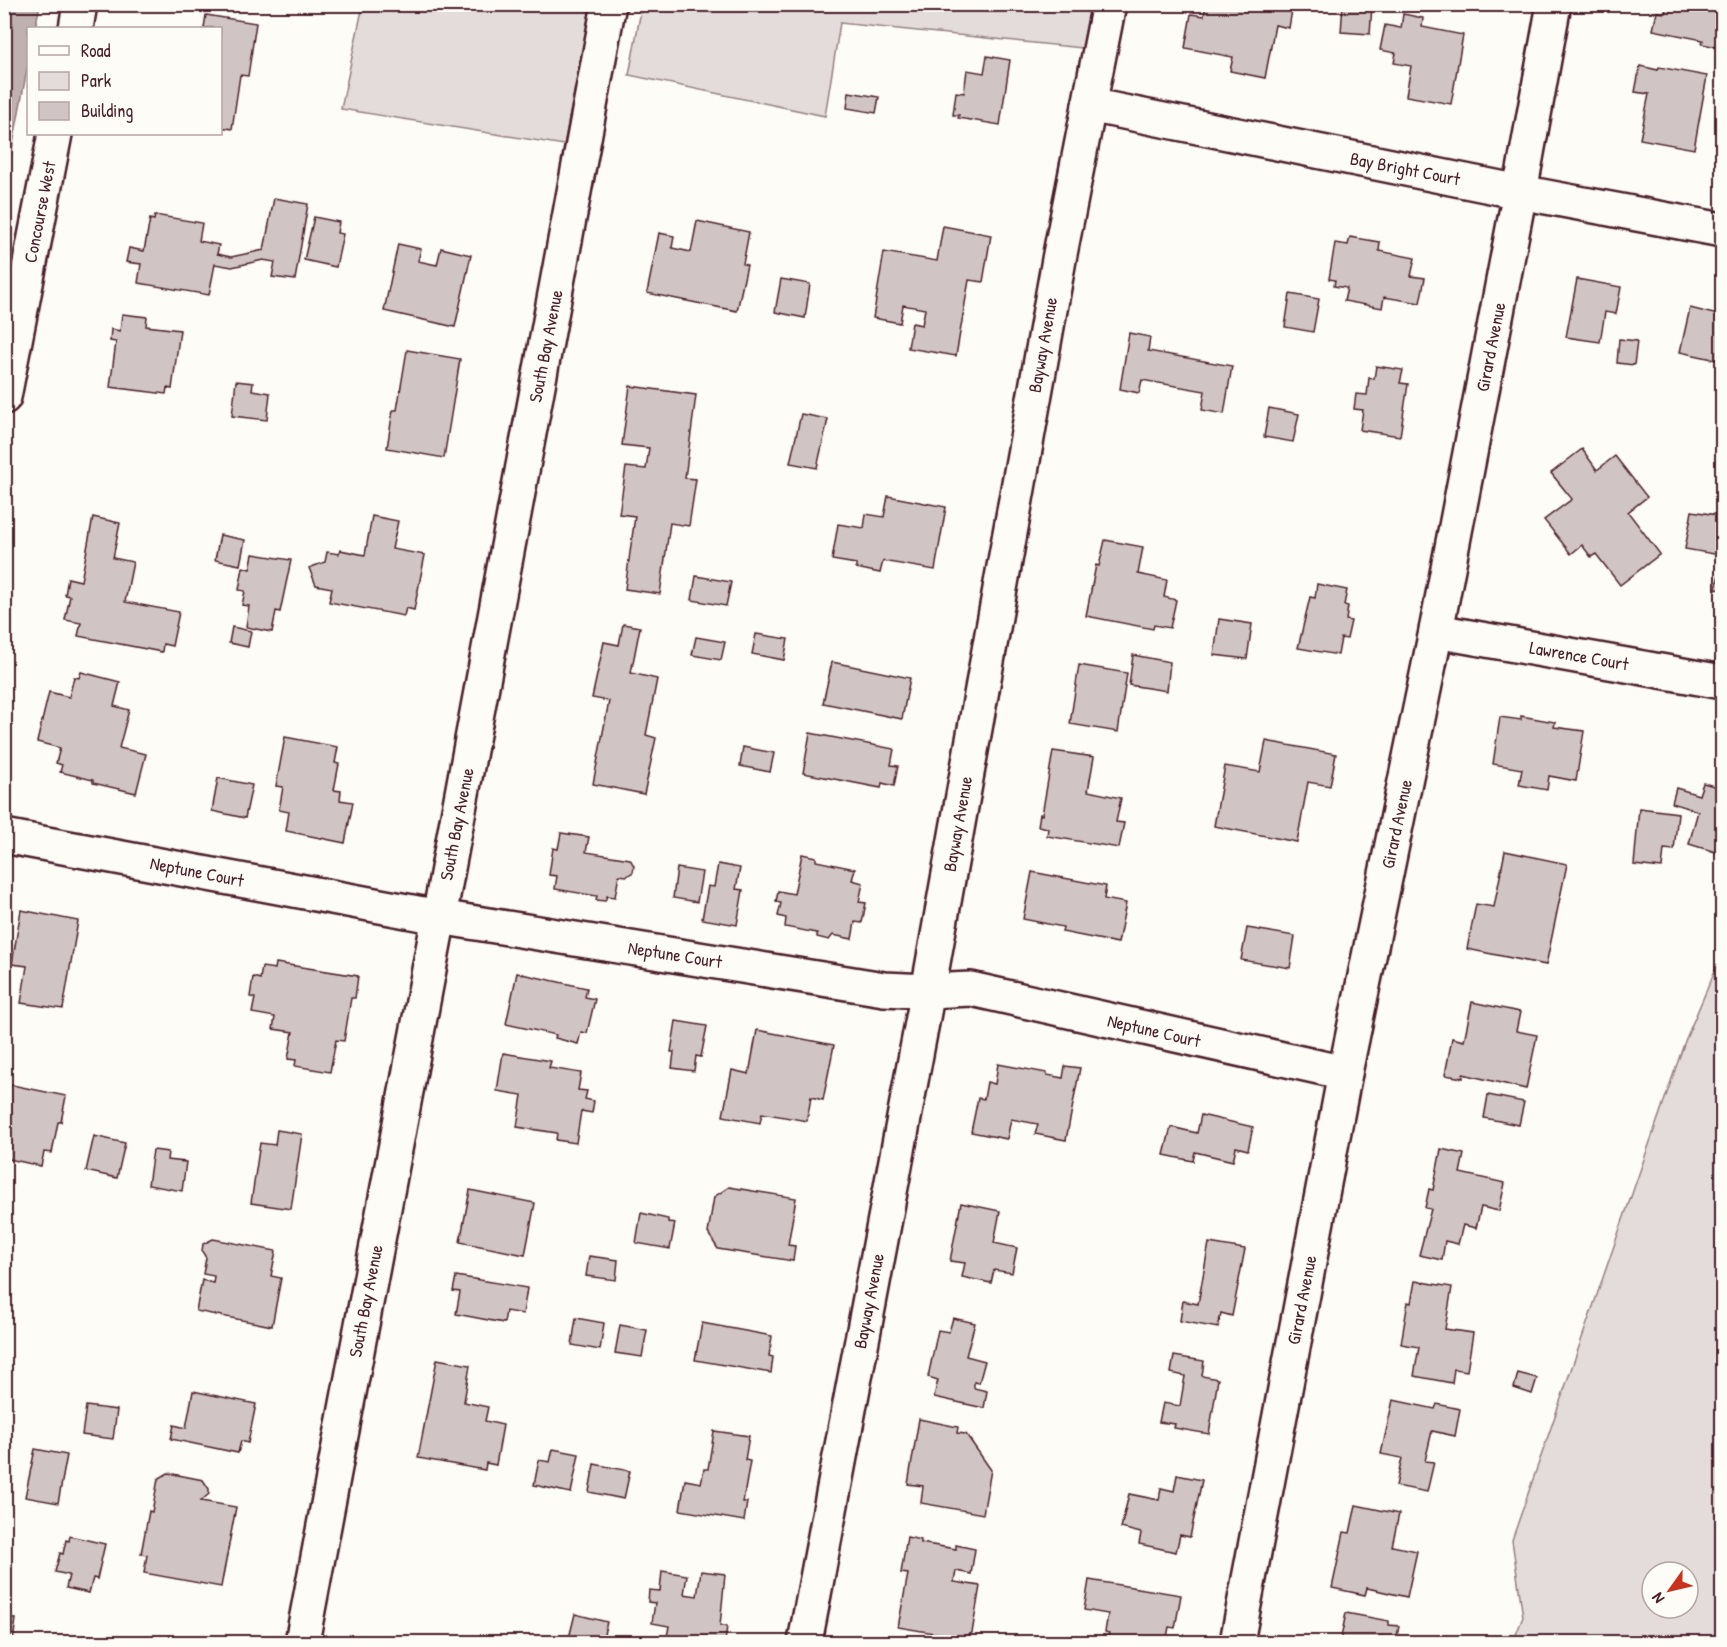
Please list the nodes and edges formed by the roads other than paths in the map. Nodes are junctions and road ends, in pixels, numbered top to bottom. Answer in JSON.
{"nodes":[{"id":1,"x":80,"y":4,"type":"edge"},
{"id":2,"x":609,"y":4,"type":"edge"},
{"id":3,"x":1109,"y":4,"type":"edge"},
{"id":4,"x":1554,"y":4,"type":"edge"},
{"id":5,"x":76,"y":27,"type":"edge"},
{"id":6,"x":1089,"y":105,"type":"junction"},
{"id":7,"x":55,"y":135,"type":"edge"},
{"id":8,"x":1520,"y":192,"type":"junction"},
{"id":9,"x":1722,"y":230,"type":"edge"},
{"id":10,"x":4,"y":397,"type":"edge"},
{"id":11,"x":1436,"y":631,"type":"junction"},
{"id":12,"x":1722,"y":682,"type":"edge"},
{"id":13,"x":4,"y":836,"type":"edge"},
{"id":14,"x":439,"y":917,"type":"junction"},
{"id":15,"x":928,"y":991,"type":"junction"},
{"id":16,"x":1345,"y":1073,"type":"junction"},
{"id":17,"x":302,"y":1642,"type":"edge"},
{"id":18,"x":805,"y":1642,"type":"edge"},
{"id":19,"x":1238,"y":1642,"type":"edge"}],
"edges":[{"from":1,"to":5,"type":"street"},
{"from":2,"to":14,"type":"street","name":"South Bay Avenue"},
{"from":3,"to":6,"type":"street","name":"Bayway Avenue"},
{"from":4,"to":8,"type":"street","name":"Girard Avenue"},
{"from":6,"to":8,"type":"street","name":"Bay Bright Court"},
{"from":6,"to":15,"type":"street","name":"Bayway Avenue"},
{"from":7,"to":10,"type":"street","name":"Concourse West"},
{"from":8,"to":9,"type":"street","name":"Bay Bright Court"},
{"from":8,"to":11,"type":"street","name":"Girard Avenue"},
{"from":11,"to":12,"type":"street","name":"Lawrence Court"},
{"from":11,"to":16,"type":"street","name":"Girard Avenue"},
{"from":13,"to":14,"type":"street","name":"Neptune Court"},
{"from":14,"to":15,"type":"street","name":"Neptune Court"},
{"from":14,"to":17,"type":"street","name":"South Bay Avenue"},
{"from":15,"to":16,"type":"street","name":"Neptune Court"},
{"from":15,"to":18,"type":"street","name":"Bayway Avenue"},
{"from":16,"to":19,"type":"street","name":"Girard Avenue"}]}
